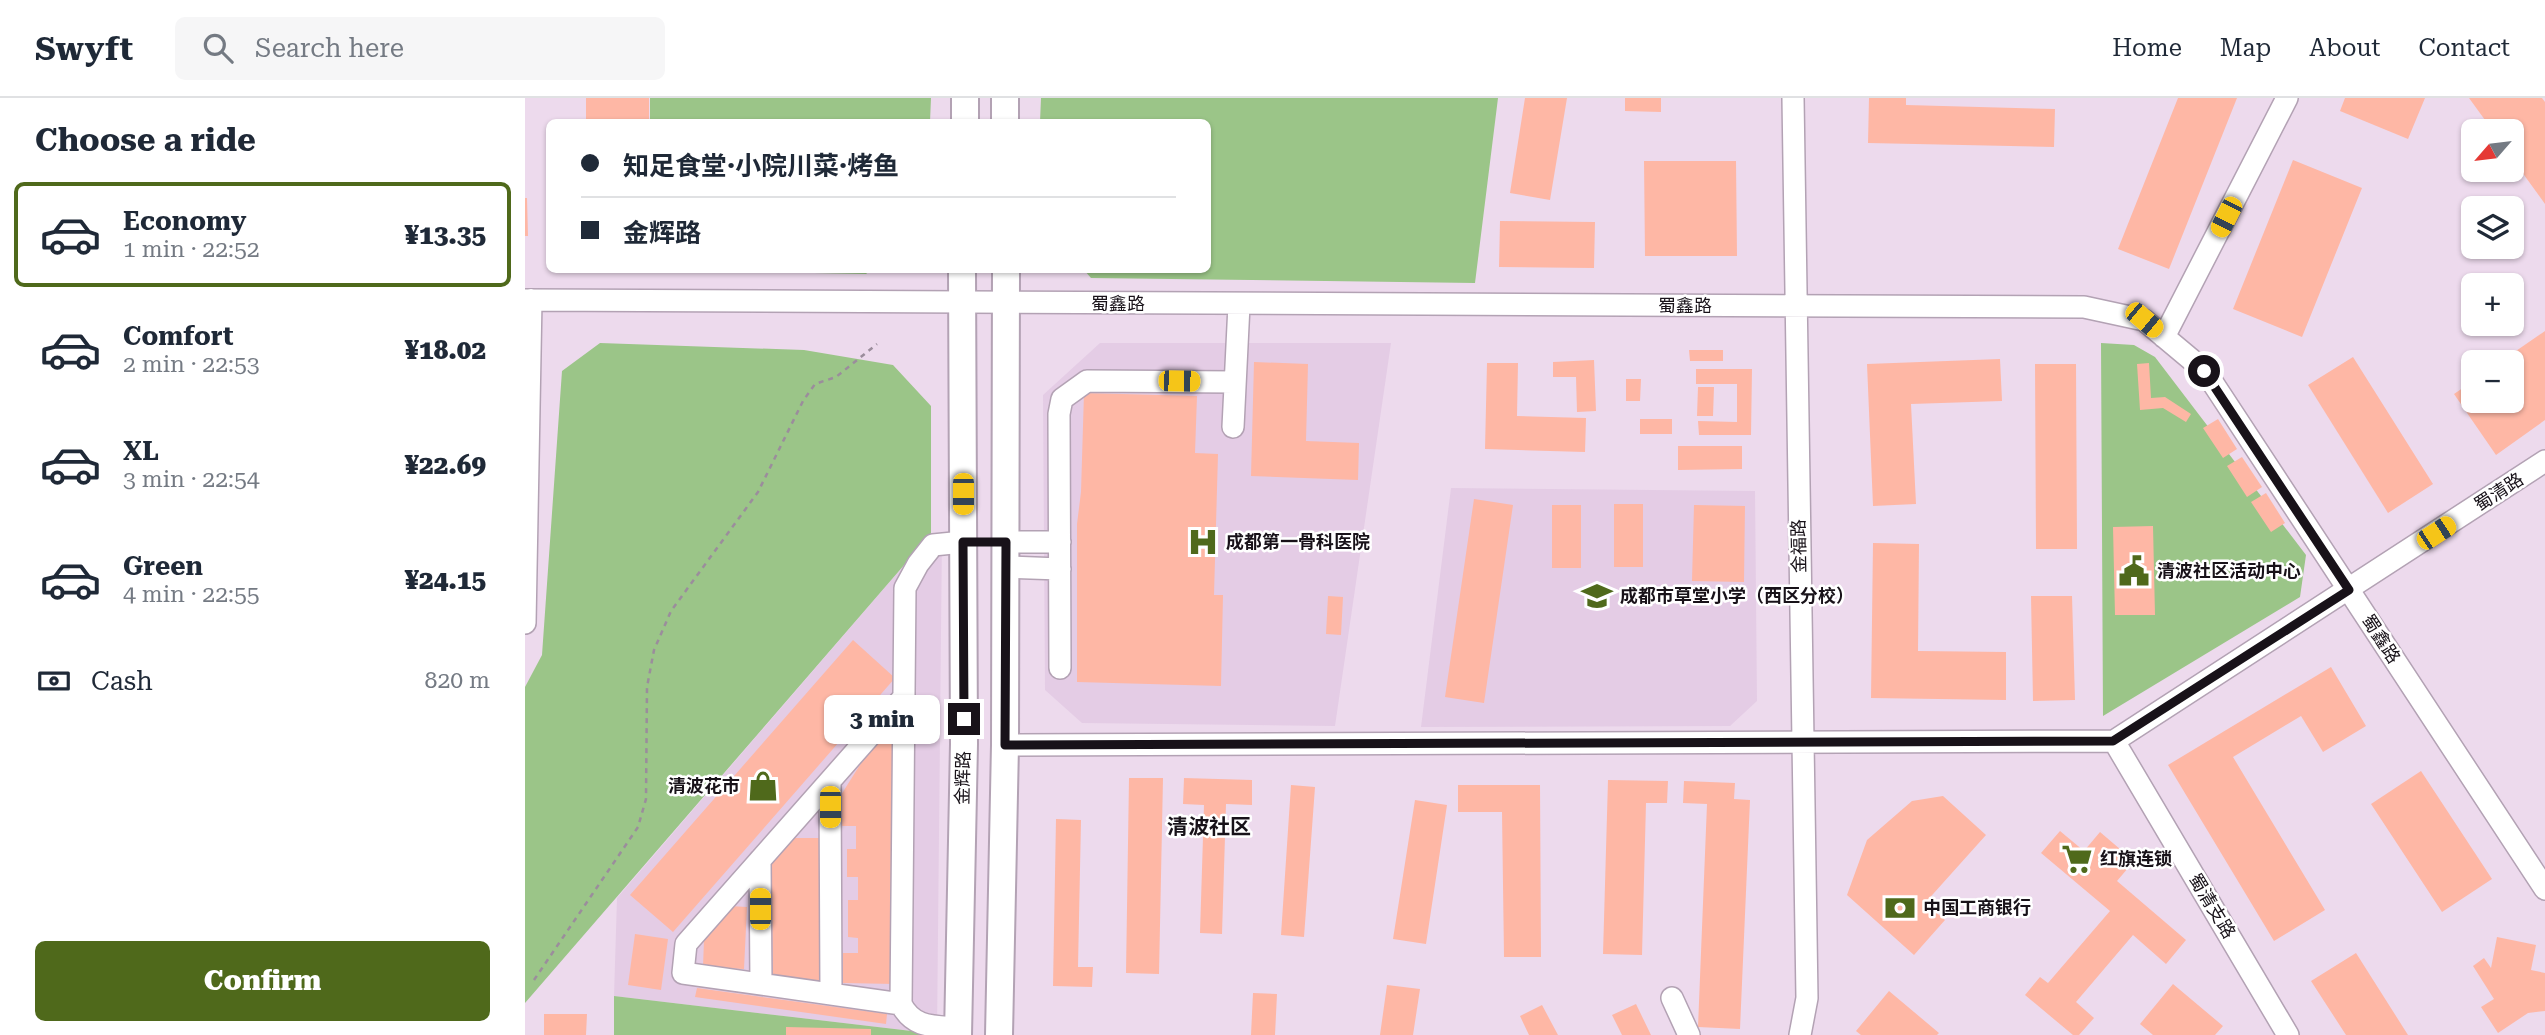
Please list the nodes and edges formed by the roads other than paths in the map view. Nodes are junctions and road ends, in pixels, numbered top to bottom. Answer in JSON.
{"nodes":[{"id":1,"x":965,"y":98,"type":"edge"},
{"id":2,"x":1005,"y":98,"type":"edge"},
{"id":3,"x":1793,"y":98,"type":"edge"},
{"id":4,"x":2287,"y":98,"type":"edge"},
{"id":5,"x":965,"y":119,"type":"edge"},
{"id":6,"x":1005,"y":119,"type":"edge"},
{"id":7,"x":962,"y":273,"type":"edge"},
{"id":8,"x":1006,"y":273,"type":"edge"},
{"id":9,"x":528,"y":300,"type":"edge"},
{"id":10,"x":962,"y":303,"type":"junction"},
{"id":11,"x":1006,"y":304,"type":"junction"},
{"id":12,"x":1239,"y":305,"type":"junction"},
{"id":13,"x":1794,"y":307,"type":"junction"},
{"id":14,"x":2164,"y":337,"type":"junction"},
{"id":15,"x":1235,"y":382,"type":"junction"},
{"id":16,"x":1233,"y":427,"type":"dead end"},
{"id":17,"x":2545,"y":461,"type":"edge"},
{"id":18,"x":963,"y":542,"type":"junction"},
{"id":19,"x":1060,"y":542,"type":"junction"},
{"id":20,"x":1006,"y":554,"type":"junction"},
{"id":21,"x":1060,"y":569,"type":"junction"},
{"id":22,"x":2349,"y":590,"type":"junction"},
{"id":23,"x":525,"y":623,"type":"edge"},
{"id":24,"x":1060,"y":668,"type":"dead end"},
{"id":25,"x":904,"y":696,"type":"junction"},
{"id":26,"x":2113,"y":741,"type":"junction"},
{"id":27,"x":1803,"y":744,"type":"junction"},
{"id":28,"x":1005,"y":745,"type":"junction"},
{"id":29,"x":830,"y":781,"type":"junction"},
{"id":30,"x":760,"y":860,"type":"junction"},
{"id":31,"x":2545,"y":889,"type":"edge"},
{"id":32,"x":761,"y":984,"type":"junction"},
{"id":33,"x":831,"y":994,"type":"junction"},
{"id":34,"x":1672,"y":998,"type":"dead end"},
{"id":35,"x":901,"y":1004,"type":"junction"},
{"id":36,"x":958,"y":1031,"type":"edge"},
{"id":37,"x":999,"y":1035,"type":"edge"},
{"id":38,"x":1689,"y":1035,"type":"edge"},
{"id":39,"x":1800,"y":1035,"type":"edge"},
{"id":40,"x":2288,"y":1035,"type":"edge"}],
"edges":[{"from":1,"to":5,"type":"main road"},
{"from":2,"to":6,"type":"main road"},
{"from":3,"to":13,"type":"street","name":"金福路"},
{"from":4,"to":14,"type":"street"},
{"from":7,"to":10,"type":"main road","name":"金辉路"},
{"from":8,"to":11,"type":"main road"},
{"from":9,"to":10,"type":"street","name":"蜀鑫路"},
{"from":9,"to":23,"type":"street"},
{"from":10,"to":11,"type":"street","name":"蜀鑫路"},
{"from":10,"to":18,"type":"main road","name":"金辉路"},
{"from":11,"to":12,"type":"street","name":"蜀鑫路"},
{"from":11,"to":20,"type":"main road"},
{"from":12,"to":13,"type":"street","name":"蜀鑫路"},
{"from":12,"to":15,"type":"street"},
{"from":13,"to":14,"type":"street","name":"蜀鑫路"},
{"from":13,"to":27,"type":"street","name":"金福路"},
{"from":14,"to":22,"type":"street","name":"蜀鑫路"},
{"from":15,"to":16,"type":"street"},
{"from":15,"to":19,"type":"street"},
{"from":17,"to":22,"type":"street","name":"蜀清路"},
{"from":18,"to":20,"type":"main road"},
{"from":18,"to":25,"type":"street"},
{"from":18,"to":36,"type":"main road","name":"金辉路"},
{"from":19,"to":20,"type":"street"},
{"from":19,"to":21,"type":"street"},
{"from":20,"to":21,"type":"street"},
{"from":20,"to":28,"type":"main road"},
{"from":21,"to":24,"type":"street"},
{"from":22,"to":26,"type":"street","name":"蜀清路"},
{"from":22,"to":31,"type":"street","name":"蜀鑫路"},
{"from":25,"to":29,"type":"street"},
{"from":25,"to":35,"type":"street"},
{"from":26,"to":27,"type":"street"},
{"from":26,"to":40,"type":"street","name":"蜀清支路"},
{"from":27,"to":28,"type":"street"},
{"from":27,"to":39,"type":"street","name":"金福路"},
{"from":28,"to":37,"type":"main road"},
{"from":29,"to":30,"type":"street"},
{"from":29,"to":33,"type":"street"},
{"from":30,"to":32,"type":"street"},
{"from":30,"to":32,"type":"street"},
{"from":32,"to":33,"type":"street"},
{"from":33,"to":35,"type":"street"},
{"from":34,"to":38,"type":"street"},
{"from":35,"to":36,"type":"street"}]}
